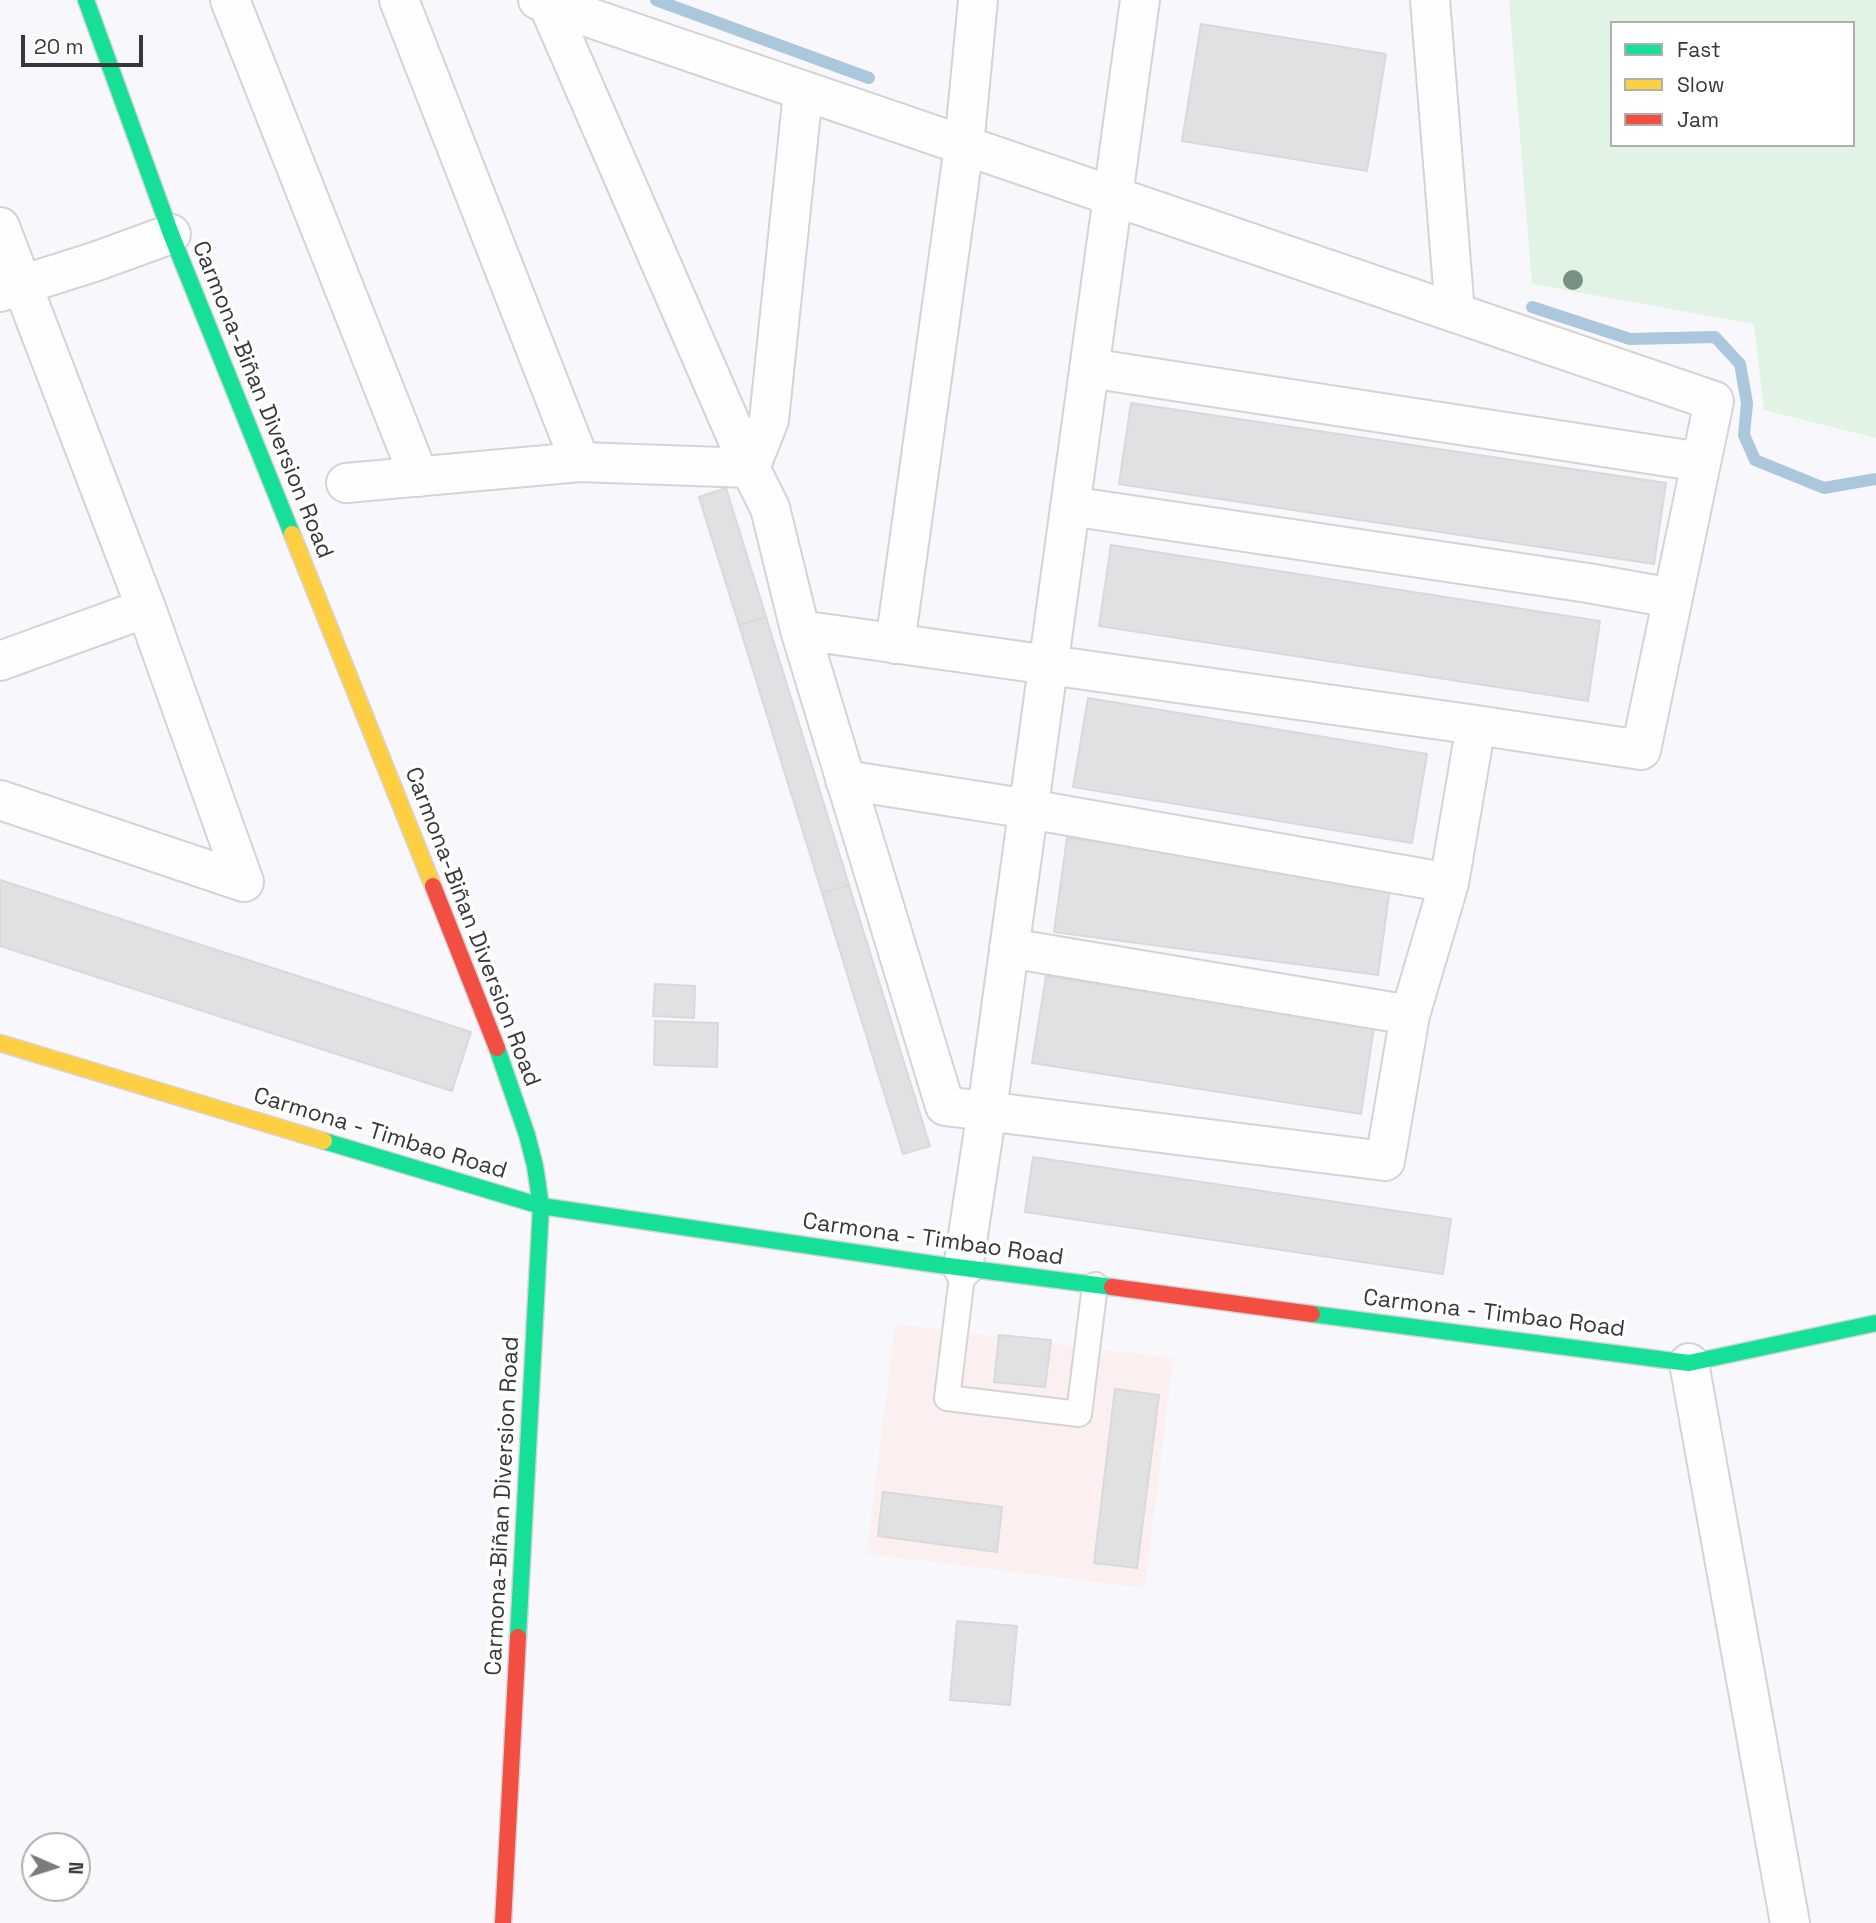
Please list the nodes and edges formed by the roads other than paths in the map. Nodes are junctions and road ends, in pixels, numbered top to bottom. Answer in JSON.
{"nodes":[{"id":1,"x":86,"y":0,"type":"edge"},
{"id":2,"x":230,"y":0,"type":"edge"},
{"id":3,"x":399,"y":0,"type":"edge"},
{"id":4,"x":978,"y":0,"type":"edge"},
{"id":5,"x":1140,"y":0,"type":"edge"},
{"id":6,"x":1430,"y":0,"type":"edge"},
{"id":7,"x":543,"y":2,"type":"edge"},
{"id":8,"x":803,"y":92,"type":"junction"},
{"id":9,"x":964,"y":146,"type":"junction"},
{"id":10,"x":1113,"y":197,"type":"junction"},
{"id":11,"x":0,"y":227,"type":"edge"},
{"id":12,"x":171,"y":234,"type":"junction"},
{"id":13,"x":11,"y":288,"type":"edge"},
{"id":14,"x":1455,"y":313,"type":"junction"},
{"id":15,"x":1089,"y":368,"type":"junction"},
{"id":16,"x":580,"y":462,"type":"junction"},
{"id":17,"x":1701,"y":462,"type":"junction"},
{"id":18,"x":750,"y":468,"type":"junction"},
{"id":19,"x":419,"y":477,"type":"junction"},
{"id":20,"x":346,"y":483,"type":"dead end"},
{"id":21,"x":1070,"y":506,"type":"junction"},
{"id":22,"x":1672,"y":598,"type":"junction"},
{"id":23,"x":146,"y":608,"type":"junction"},
{"id":24,"x":800,"y":630,"type":"junction"},
{"id":25,"x":895,"y":644,"type":"junction"},
{"id":26,"x":0,"y":661,"type":"edge"},
{"id":27,"x":1048,"y":666,"type":"junction"},
{"id":28,"x":1476,"y":724,"type":"junction"},
{"id":29,"x":845,"y":780,"type":"junction"},
{"id":30,"x":0,"y":800,"type":"edge"},
{"id":31,"x":1029,"y":809,"type":"junction"},
{"id":32,"x":1449,"y":883,"type":"junction"},
{"id":33,"x":1009,"y":948,"type":"junction"},
{"id":34,"x":1410,"y":1015,"type":"junction"},
{"id":35,"x":0,"y":1043,"type":"edge"},
{"id":36,"x":987,"y":1110,"type":"junction"},
{"id":37,"x":541,"y":1206,"type":"junction"},
{"id":38,"x":963,"y":1268,"type":"junction"},
{"id":39,"x":1095,"y":1285,"type":"junction"},
{"id":40,"x":1876,"y":1322,"type":"edge"},
{"id":41,"x":1689,"y":1363,"type":"junction"},
{"id":42,"x":503,"y":1923,"type":"edge"},
{"id":43,"x":1790,"y":1923,"type":"edge"}],
"edges":[{"from":1,"to":12,"type":"main road","name":"Carmona-Biñan Diversion Road"},
{"from":2,"to":19,"type":"street"},
{"from":3,"to":16,"type":"street"},
{"from":4,"to":9,"type":"street"},
{"from":5,"to":10,"type":"street"},
{"from":6,"to":14,"type":"street"},
{"from":7,"to":8,"type":"street"},
{"from":7,"to":18,"type":"street"},
{"from":8,"to":9,"type":"street"},
{"from":8,"to":18,"type":"street"},
{"from":9,"to":10,"type":"street"},
{"from":9,"to":25,"type":"street"},
{"from":10,"to":14,"type":"street"},
{"from":10,"to":15,"type":"street"},
{"from":11,"to":13,"type":"street"},
{"from":12,"to":13,"type":"street"},
{"from":12,"to":37,"type":"main road","name":"Carmona-Biñan Diversion Road"},
{"from":13,"to":23,"type":"street"},
{"from":14,"to":17,"type":"street"},
{"from":15,"to":17,"type":"street"},
{"from":15,"to":21,"type":"street"},
{"from":16,"to":18,"type":"street"},
{"from":16,"to":19,"type":"street"},
{"from":17,"to":22,"type":"street"},
{"from":18,"to":24,"type":"street"},
{"from":19,"to":20,"type":"street"},
{"from":21,"to":22,"type":"street"},
{"from":21,"to":27,"type":"street"},
{"from":22,"to":28,"type":"street"},
{"from":23,"to":26,"type":"street"},
{"from":23,"to":30,"type":"street"},
{"from":24,"to":25,"type":"street"},
{"from":24,"to":29,"type":"street"},
{"from":25,"to":27,"type":"street"},
{"from":27,"to":28,"type":"street"},
{"from":27,"to":31,"type":"street"},
{"from":28,"to":32,"type":"street"},
{"from":29,"to":31,"type":"street"},
{"from":29,"to":36,"type":"street"},
{"from":31,"to":32,"type":"street"},
{"from":31,"to":33,"type":"street"},
{"from":32,"to":34,"type":"street"},
{"from":33,"to":34,"type":"street"},
{"from":33,"to":36,"type":"street"},
{"from":34,"to":36,"type":"street"},
{"from":35,"to":37,"type":"main road","name":"Carmona - Timbao Road"},
{"from":36,"to":38,"type":"street"},
{"from":37,"to":38,"type":"main road","name":"Carmona - Timbao Road"},
{"from":37,"to":42,"type":"main road","name":"Carmona-Biñan Diversion Road"},
{"from":38,"to":39,"type":"main road","name":"Carmona - Timbao Road"},
{"from":38,"to":39,"type":"lane"},
{"from":39,"to":41,"type":"main road","name":"Carmona - Timbao Road"},
{"from":40,"to":41,"type":"main road","name":"Carmona - Timbao Road"},
{"from":41,"to":43,"type":"street"}]}
